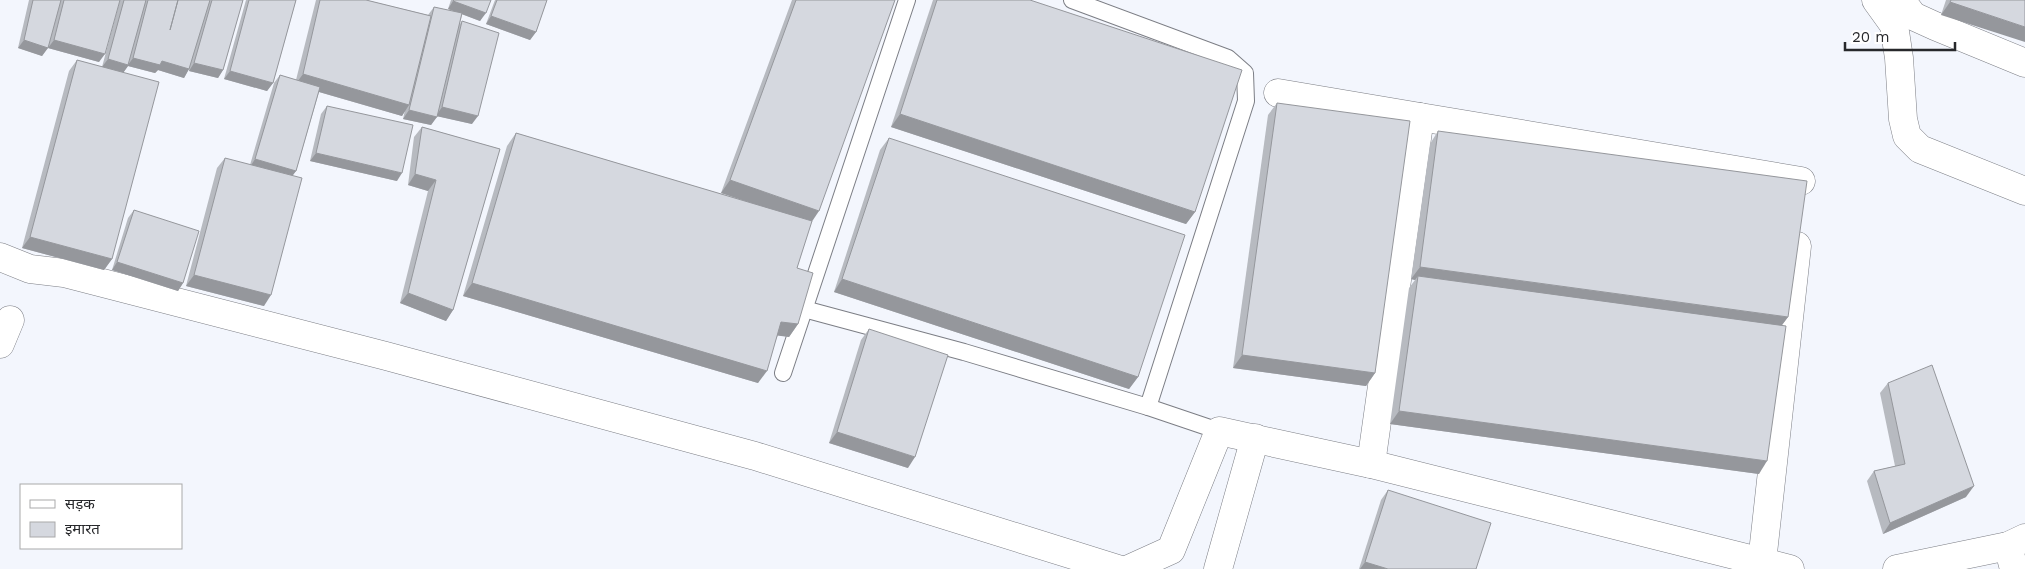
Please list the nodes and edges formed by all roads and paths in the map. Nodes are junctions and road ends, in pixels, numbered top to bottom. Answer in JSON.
{"nodes":[{"id":1,"x":907,"y":0,"type":"edge"},
{"id":2,"x":1072,"y":0,"type":"edge"},
{"id":3,"x":1876,"y":0,"type":"edge"},
{"id":4,"x":1901,"y":0,"type":"edge"},
{"id":5,"x":2025,"y":63,"type":"edge"},
{"id":6,"x":1278,"y":93,"type":"dead end"},
{"id":7,"x":1420,"y":117,"type":"junction"},
{"id":8,"x":2025,"y":191,"type":"edge"},
{"id":9,"x":0,"y":257,"type":"edge"},
{"id":10,"x":804,"y":309,"type":"junction"},
{"id":11,"x":783,"y":373,"type":"dead end"},
{"id":12,"x":1148,"y":407,"type":"junction"},
{"id":13,"x":1219,"y":431,"type":"junction"},
{"id":14,"x":1255,"y":438,"type":"junction"},
{"id":15,"x":1371,"y":464,"type":"junction"},
{"id":16,"x":2016,"y":551,"type":"edge"},
{"id":17,"x":1762,"y":562,"type":"junction"},
{"id":18,"x":1118,"y":569,"type":"edge"},
{"id":19,"x":1129,"y":569,"type":"edge"},
{"id":20,"x":1219,"y":569,"type":"edge"},
{"id":21,"x":1790,"y":569,"type":"edge"},
{"id":22,"x":1897,"y":569,"type":"edge"}],
"edges":[{"from":1,"to":10,"type":"lane"},
{"from":2,"to":12,"type":"lane"},
{"from":3,"to":8,"type":"street"},
{"from":4,"to":5,"type":"street"},
{"from":6,"to":7,"type":"street"},
{"from":7,"to":15,"type":"street"},
{"from":7,"to":17,"type":"street"},
{"from":9,"to":18,"type":"street"},
{"from":10,"to":11,"type":"lane"},
{"from":10,"to":12,"type":"lane"},
{"from":12,"to":13,"type":"lane"},
{"from":13,"to":14,"type":"street"},
{"from":13,"to":19,"type":"street"},
{"from":14,"to":15,"type":"street"},
{"from":14,"to":20,"type":"street"},
{"from":15,"to":17,"type":"street"},
{"from":16,"to":22,"type":"street"},
{"from":17,"to":21,"type":"street"}]}
